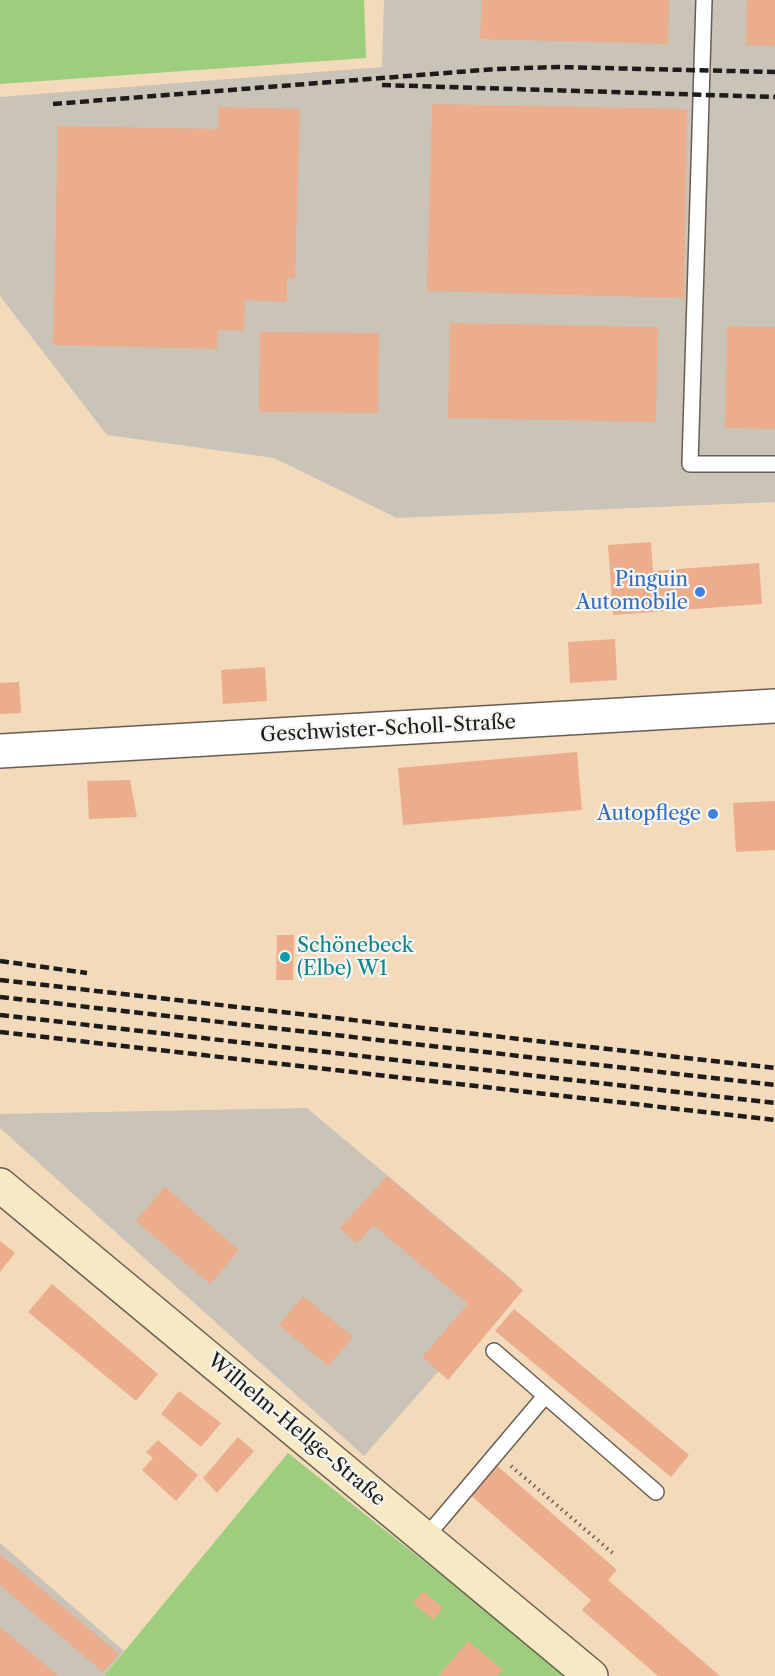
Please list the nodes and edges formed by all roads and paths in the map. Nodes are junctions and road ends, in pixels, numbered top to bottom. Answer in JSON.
{"nodes":[{"id":1,"x":704,"y":0,"type":"edge"},
{"id":2,"x":775,"y":464,"type":"edge"},
{"id":3,"x":775,"y":706,"type":"edge"},
{"id":4,"x":0,"y":751,"type":"edge"},
{"id":5,"x":0,"y":1185,"type":"edge"},
{"id":6,"x":494,"y":1351,"type":"dead end"},
{"id":7,"x":545,"y":1396,"type":"junction"},
{"id":8,"x":496,"y":1454,"type":"junction"},
{"id":9,"x":656,"y":1492,"type":"dead end"},
{"id":10,"x":425,"y":1538,"type":"junction"},
{"id":11,"x":615,"y":1555,"type":"dead end"},
{"id":12,"x":591,"y":1676,"type":"edge"}],
"edges":[{"from":1,"to":2,"type":"lane"},
{"from":3,"to":4,"type":"street","name":"Geschwister-Scholl-Straße"},
{"from":5,"to":10,"type":"main road","name":"Wilhelm-Hellge-Straße"},
{"from":6,"to":7,"type":"lane"},
{"from":7,"to":8,"type":"lane"},
{"from":7,"to":9,"type":"lane"},
{"from":8,"to":10,"type":"lane"},
{"from":8,"to":11,"type":"path"},
{"from":10,"to":12,"type":"main road","name":"Wilhelm-Hellge-Straße"}]}
